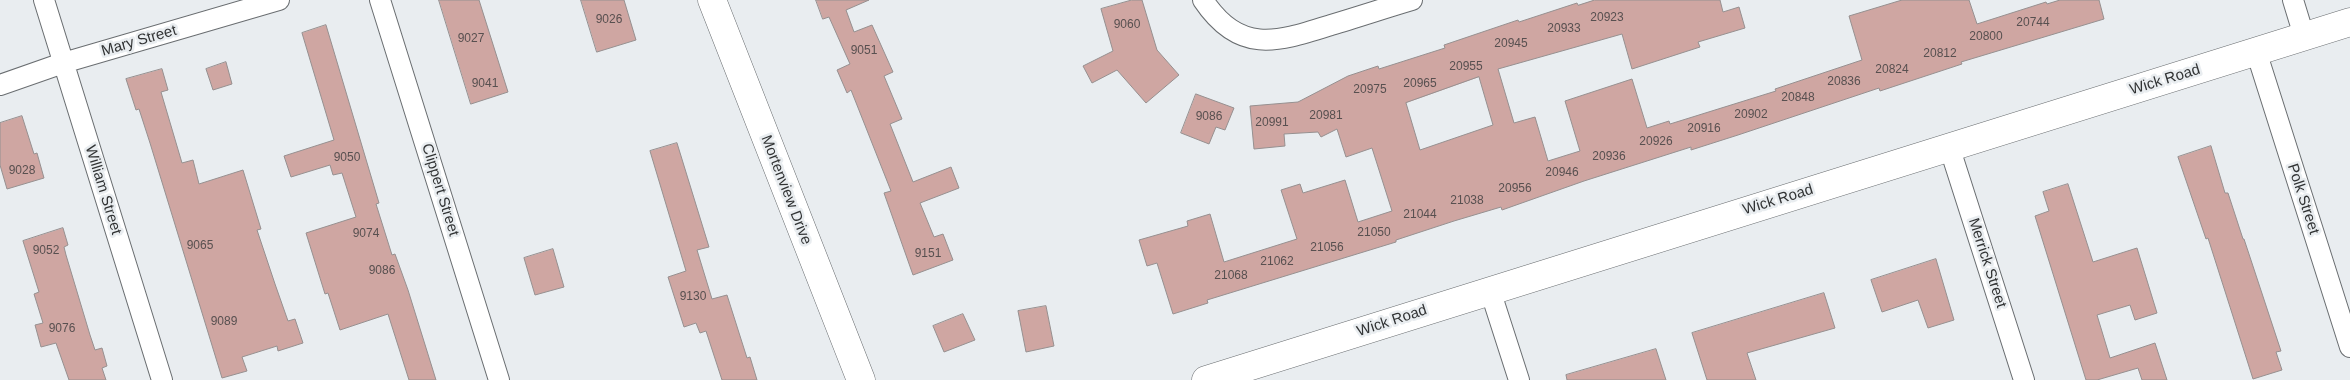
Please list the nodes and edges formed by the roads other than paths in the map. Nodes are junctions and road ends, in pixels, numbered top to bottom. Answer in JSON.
{"nodes":[{"id":1,"x":44,"y":0,"type":"edge"},
{"id":2,"x":279,"y":0,"type":"edge"},
{"id":3,"x":380,"y":0,"type":"edge"},
{"id":4,"x":712,"y":0,"type":"edge"},
{"id":5,"x":1203,"y":0,"type":"edge"},
{"id":6,"x":1412,"y":0,"type":"edge"},
{"id":7,"x":2293,"y":0,"type":"edge"},
{"id":8,"x":2350,"y":22,"type":"edge"},
{"id":9,"x":2304,"y":36,"type":"junction"},
{"id":10,"x":2256,"y":52,"type":"junction"},
{"id":11,"x":63,"y":63,"type":"junction"},
{"id":12,"x":0,"y":85,"type":"edge"},
{"id":13,"x":1949,"y":146,"type":"junction"},
{"id":14,"x":1490,"y":290,"type":"junction"},
{"id":15,"x":2350,"y":347,"type":"edge"},
{"id":16,"x":162,"y":380,"type":"edge"},
{"id":17,"x":499,"y":380,"type":"edge"},
{"id":18,"x":860,"y":380,"type":"edge"},
{"id":19,"x":1206,"y":380,"type":"edge"},
{"id":20,"x":1519,"y":380,"type":"edge"},
{"id":21,"x":2024,"y":380,"type":"edge"}],
"edges":[{"from":1,"to":11,"type":"street","name":"William Street"},
{"from":2,"to":11,"type":"street","name":"Mary Street"},
{"from":3,"to":17,"type":"street","name":"Clippert Street"},
{"from":4,"to":18,"type":"street","name":"Mortenview Drive"},
{"from":5,"to":6,"type":"street"},
{"from":7,"to":9,"type":"street"},
{"from":8,"to":9,"type":"street","name":"Wick Road"},
{"from":9,"to":10,"type":"street","name":"Wick Road"},
{"from":10,"to":13,"type":"street","name":"Wick Road"},
{"from":10,"to":15,"type":"street","name":"Polk Street"},
{"from":11,"to":12,"type":"street","name":"Mary Street"},
{"from":11,"to":16,"type":"street","name":"William Street"},
{"from":13,"to":14,"type":"street","name":"Wick Road"},
{"from":13,"to":21,"type":"street","name":"Merrick Street"},
{"from":14,"to":19,"type":"street","name":"Wick Road"},
{"from":14,"to":20,"type":"street"}]}
